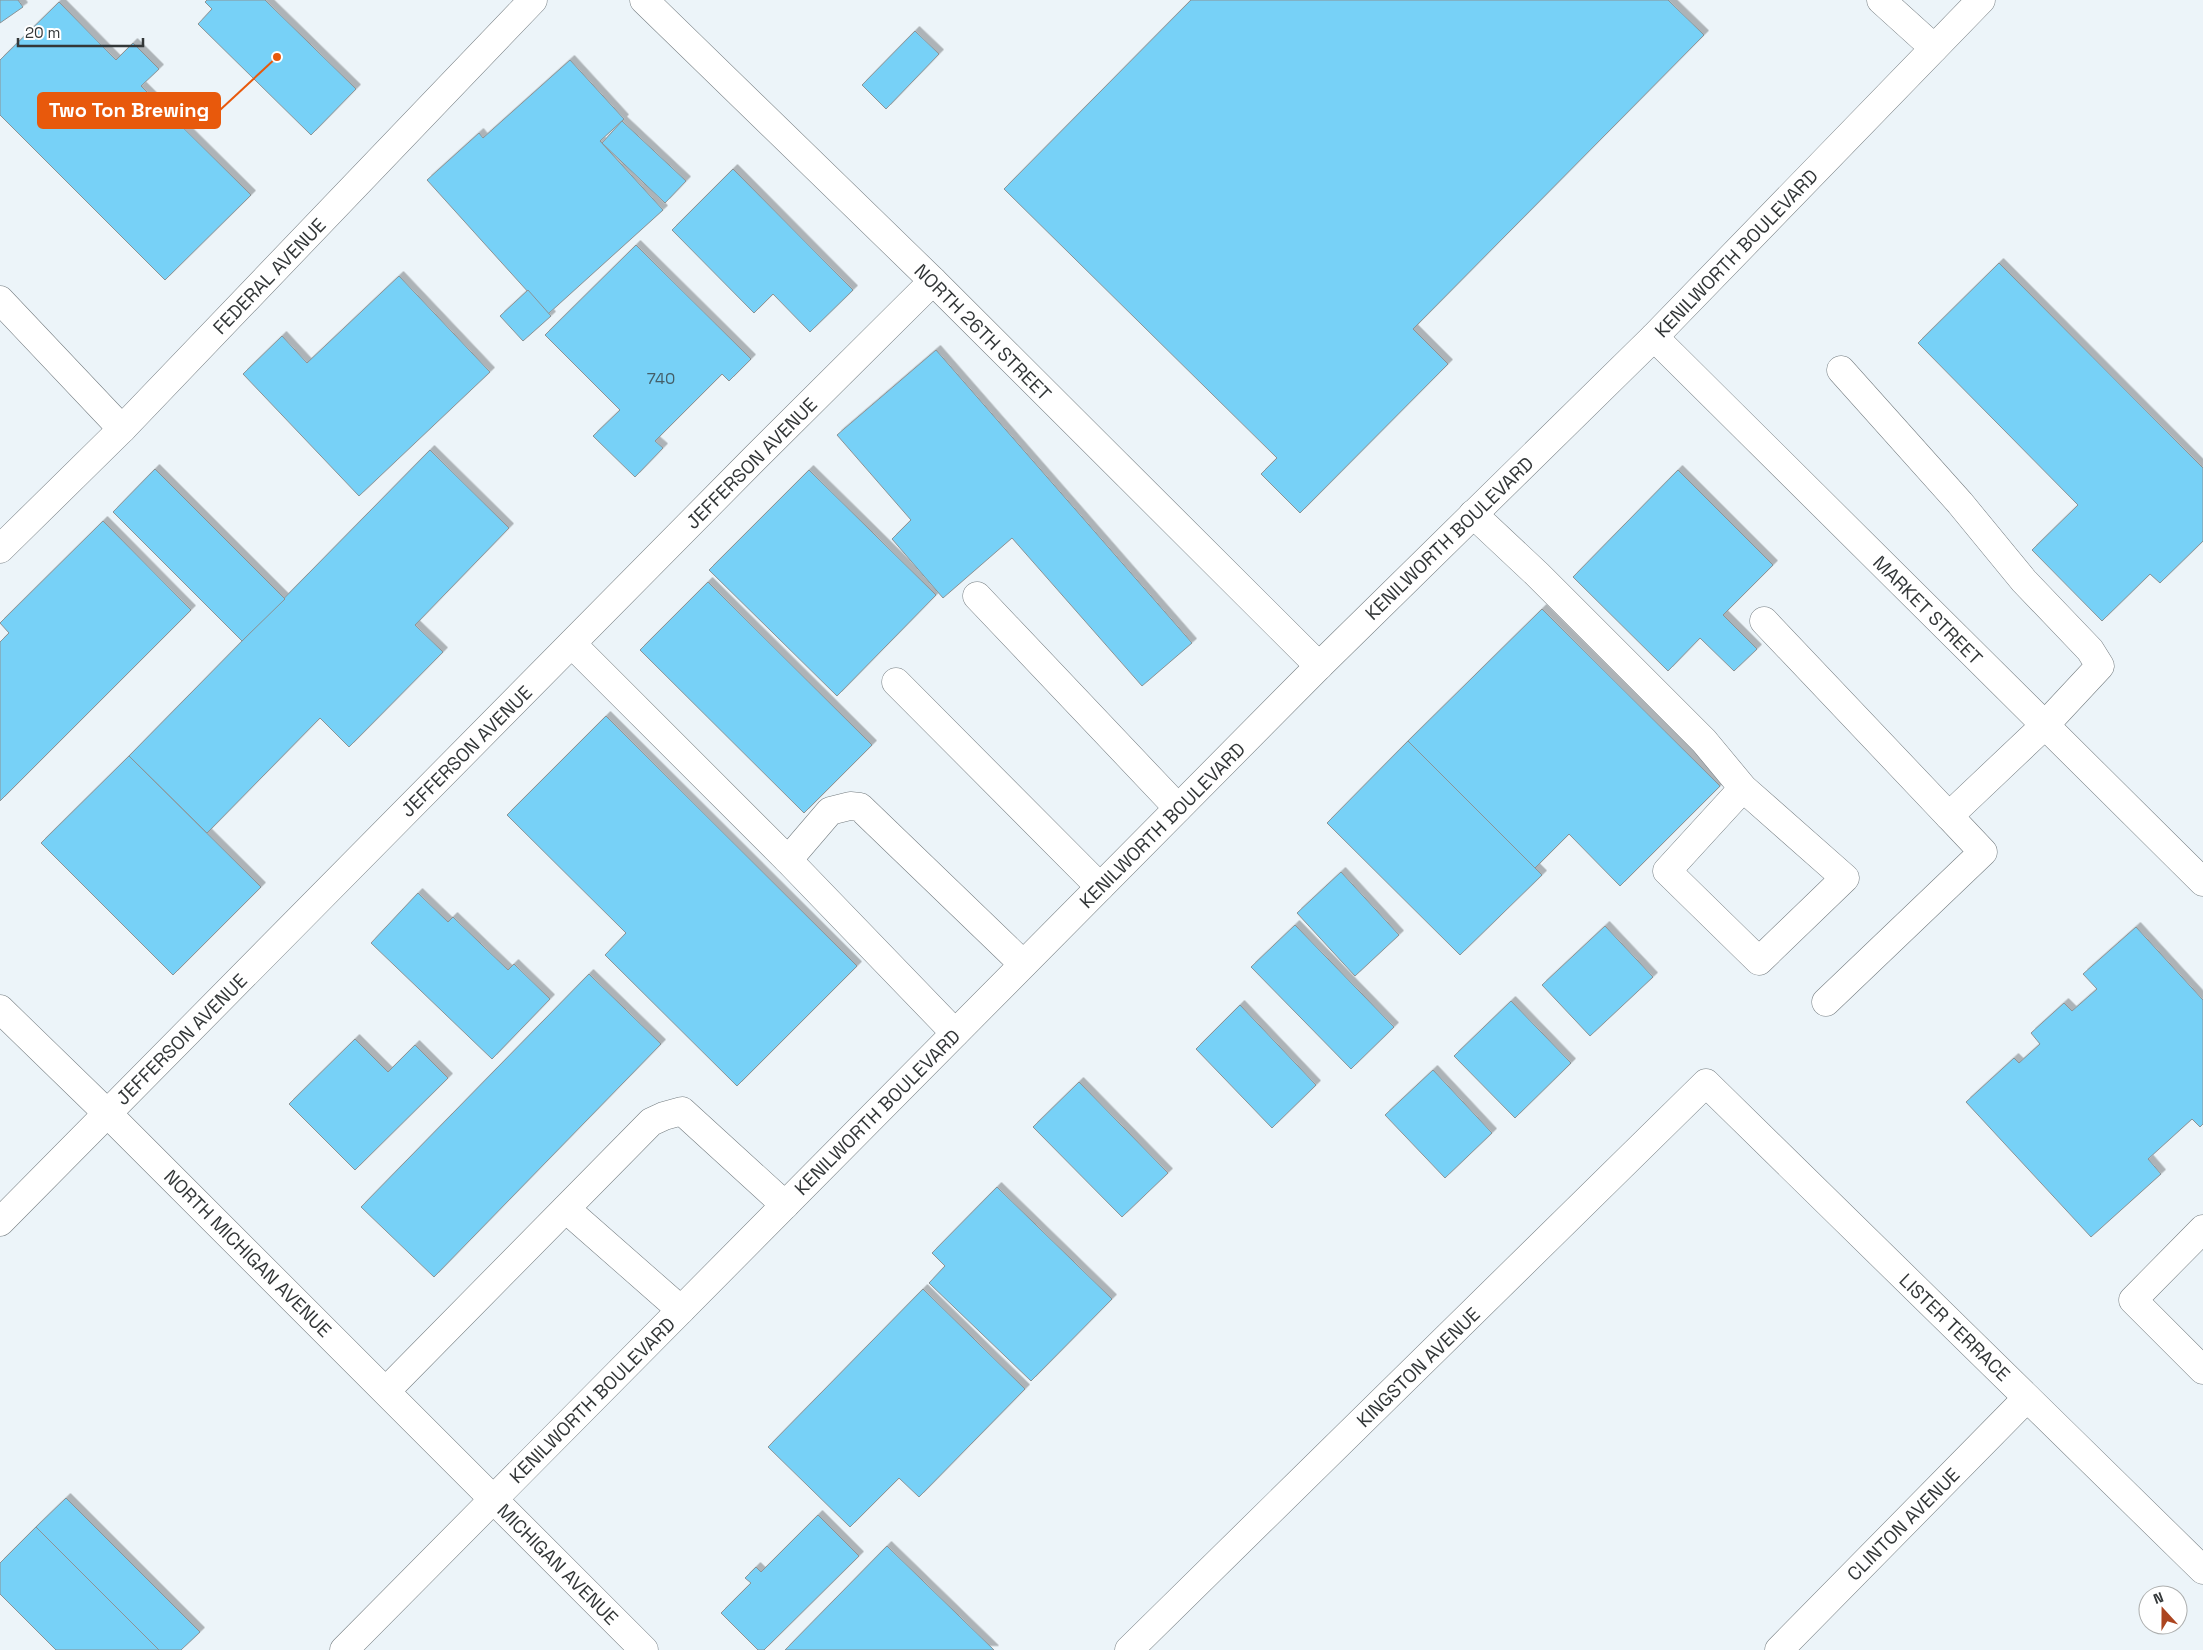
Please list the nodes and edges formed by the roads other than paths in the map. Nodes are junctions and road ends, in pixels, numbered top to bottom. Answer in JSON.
{"nodes":[{"id":1,"x":534,"y":0,"type":"edge"},
{"id":2,"x":644,"y":0,"type":"edge"},
{"id":3,"x":1881,"y":0,"type":"edge"},
{"id":4,"x":1981,"y":0,"type":"edge"},
{"id":5,"x":1934,"y":48,"type":"junction"},
{"id":6,"x":933,"y":282,"type":"junction"},
{"id":7,"x":0,"y":300,"type":"edge"},
{"id":8,"x":1654,"y":337,"type":"junction"},
{"id":9,"x":1841,"y":370,"type":"dead end"},
{"id":10,"x":122,"y":429,"type":"junction"},
{"id":11,"x":1473,"y":514,"type":"junction"},
{"id":12,"x":0,"y":549,"type":"edge"},
{"id":13,"x":977,"y":596,"type":"dead end"},
{"id":14,"x":1764,"y":621,"type":"dead end"},
{"id":15,"x":572,"y":644,"type":"junction"},
{"id":16,"x":1319,"y":666,"type":"junction"},
{"id":17,"x":896,"y":682,"type":"dead end"},
{"id":18,"x":2045,"y":726,"type":"junction"},
{"id":19,"x":1743,"y":788,"type":"junction"},
{"id":20,"x":1178,"y":808,"type":"junction"},
{"id":21,"x":1950,"y":816,"type":"junction"},
{"id":22,"x":788,"y":860,"type":"junction"},
{"id":23,"x":2203,"y":882,"type":"edge"},
{"id":24,"x":1100,"y":887,"type":"junction"},
{"id":25,"x":1023,"y":964,"type":"junction"},
{"id":26,"x":1826,"y":1002,"type":"dead end"},
{"id":27,"x":0,"y":1009,"type":"edge"},
{"id":28,"x":955,"y":1033,"type":"junction"},
{"id":29,"x":1706,"y":1083,"type":"joint"},
{"id":30,"x":107,"y":1113,"type":"junction"},
{"id":31,"x":785,"y":1205,"type":"junction"},
{"id":32,"x":566,"y":1209,"type":"junction"},
{"id":33,"x":0,"y":1222,"type":"edge"},
{"id":34,"x":2203,"y":1229,"type":"edge"},
{"id":35,"x":681,"y":1310,"type":"junction"},
{"id":36,"x":2203,"y":1370,"type":"edge"},
{"id":37,"x":386,"y":1391,"type":"junction"},
{"id":38,"x":2027,"y":1398,"type":"junction"},
{"id":39,"x":493,"y":1499,"type":"junction"},
{"id":40,"x":2203,"y":1570,"type":"edge"},
{"id":41,"x":344,"y":1650,"type":"edge"},
{"id":42,"x":644,"y":1650,"type":"edge"},
{"id":43,"x":1129,"y":1650,"type":"edge"},
{"id":44,"x":1779,"y":1650,"type":"edge"}],
"edges":[{"from":1,"to":10,"type":"street","name":"FEDERAL AVENUE"},
{"from":2,"to":6,"type":"street","name":"NORTH 26TH STREET"},
{"from":3,"to":5,"type":"street"},
{"from":4,"to":5,"type":"street","name":"KENILWORTH BOULEVARD"},
{"from":5,"to":8,"type":"street","name":"KENILWORTH BOULEVARD"},
{"from":6,"to":15,"type":"street","name":"JEFFERSON AVENUE"},
{"from":6,"to":16,"type":"street","name":"NORTH 26TH STREET"},
{"from":7,"to":10,"type":"street"},
{"from":8,"to":11,"type":"street","name":"KENILWORTH BOULEVARD"},
{"from":8,"to":18,"type":"street","name":"MARKET STREET"},
{"from":9,"to":18,"type":"street"},
{"from":10,"to":12,"type":"street","name":"FEDERAL AVENUE"},
{"from":11,"to":16,"type":"street","name":"KENILWORTH BOULEVARD"},
{"from":11,"to":19,"type":"street"},
{"from":13,"to":20,"type":"street"},
{"from":14,"to":21,"type":"street"},
{"from":15,"to":22,"type":"street"},
{"from":15,"to":30,"type":"street","name":"JEFFERSON AVENUE"},
{"from":16,"to":20,"type":"street","name":"KENILWORTH BOULEVARD"},
{"from":17,"to":24,"type":"street"},
{"from":18,"to":21,"type":"street"},
{"from":18,"to":23,"type":"street","name":"MARKET STREET"},
{"from":19,"to":19,"type":"street"},
{"from":20,"to":24,"type":"street","name":"KENILWORTH BOULEVARD"},
{"from":21,"to":26,"type":"street"},
{"from":22,"to":25,"type":"street"},
{"from":22,"to":28,"type":"street"},
{"from":24,"to":25,"type":"street","name":"KENILWORTH BOULEVARD"},
{"from":25,"to":28,"type":"street","name":"KENILWORTH BOULEVARD"},
{"from":27,"to":30,"type":"street","name":"NORTH MICHIGAN AVENUE"},
{"from":28,"to":31,"type":"street","name":"KENILWORTH BOULEVARD"},
{"from":29,"to":38,"type":"street","name":"LISTER TERRACE"},
{"from":29,"to":43,"type":"street","name":"KINGSTON AVENUE"},
{"from":30,"to":33,"type":"street","name":"JEFFERSON AVENUE"},
{"from":30,"to":37,"type":"street","name":"NORTH MICHIGAN AVENUE"},
{"from":31,"to":32,"type":"street"},
{"from":31,"to":35,"type":"street","name":"KENILWORTH BOULEVARD"},
{"from":32,"to":35,"type":"street"},
{"from":32,"to":37,"type":"street"},
{"from":34,"to":36,"type":"street"},
{"from":35,"to":39,"type":"street","name":"KENILWORTH BOULEVARD"},
{"from":37,"to":39,"type":"street","name":"NORTH MICHIGAN AVENUE"},
{"from":38,"to":40,"type":"street","name":"LISTER TERRACE"},
{"from":38,"to":44,"type":"street","name":"CLINTON AVENUE"},
{"from":39,"to":41,"type":"street","name":"KENILWORTH BOULEVARD"},
{"from":39,"to":42,"type":"street","name":"MICHIGAN AVENUE"}]}
